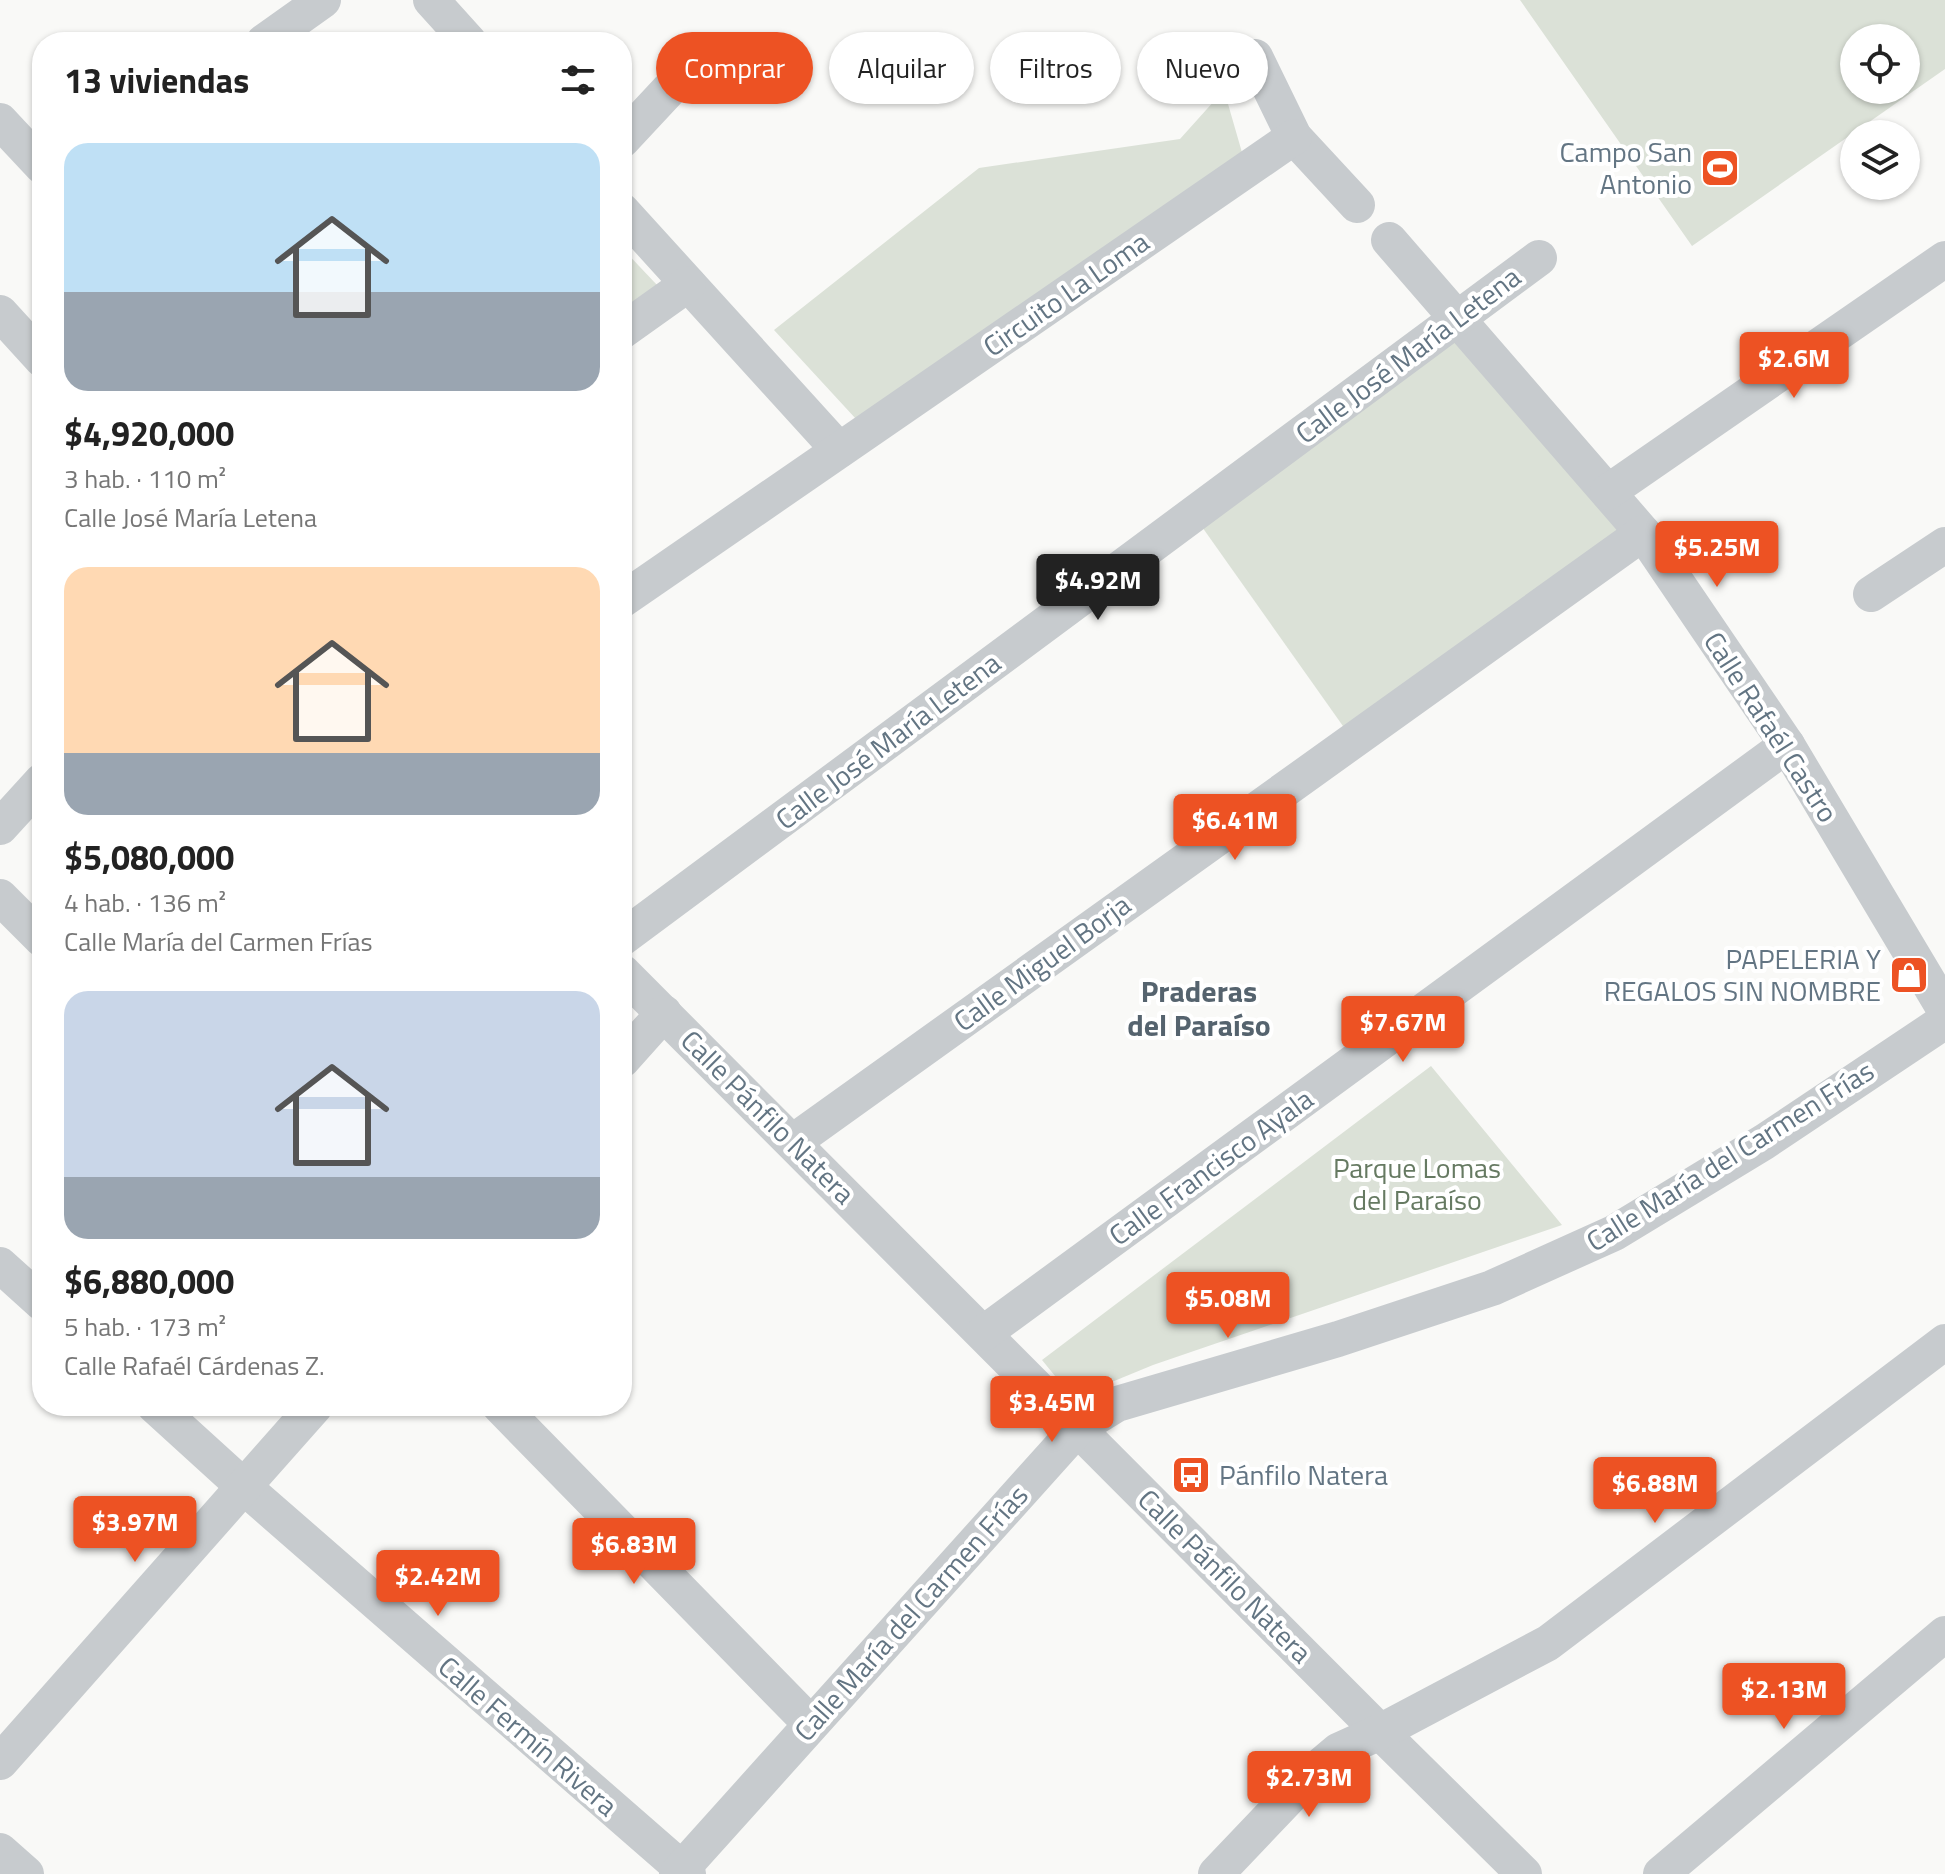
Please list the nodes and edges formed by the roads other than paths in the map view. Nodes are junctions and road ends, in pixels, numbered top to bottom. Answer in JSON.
{"nodes":[{"id":1,"x":323,"y":0,"type":"edge"},
{"id":2,"x":431,"y":0,"type":"edge"},
{"id":3,"x":278,"y":32,"type":"edge"},
{"id":4,"x":460,"y":32,"type":"edge"},
{"id":5,"x":1268,"y":84,"type":"edge"},
{"id":6,"x":656,"y":104,"type":"edge"},
{"id":7,"x":0,"y":121,"type":"edge"},
{"id":8,"x":632,"y":129,"type":"edge"},
{"id":9,"x":1294,"y":137,"type":"junction"},
{"id":10,"x":32,"y":155,"type":"edge"},
{"id":11,"x":1357,"y":205,"type":"dead end"},
{"id":12,"x":632,"y":222,"type":"edge"},
{"id":13,"x":1389,"y":240,"type":"dead end"},
{"id":14,"x":1539,"y":258,"type":"dead end"},
{"id":15,"x":1945,"y":259,"type":"edge"},
{"id":16,"x":688,"y":284,"type":"junction"},
{"id":17,"x":0,"y":313,"type":"edge"},
{"id":18,"x":1456,"y":320,"type":"junction"},
{"id":19,"x":632,"y":324,"type":"edge"},
{"id":20,"x":32,"y":348,"type":"edge"},
{"id":21,"x":839,"y":450,"type":"junction"},
{"id":22,"x":1608,"y":492,"type":"junction"},
{"id":23,"x":1643,"y":533,"type":"junction"},
{"id":24,"x":1945,"y":545,"type":"edge"},
{"id":25,"x":632,"y":593,"type":"edge"},
{"id":26,"x":1871,"y":594,"type":"dead end"},
{"id":27,"x":1787,"y":745,"type":"junction"},
{"id":28,"x":32,"y":792,"type":"edge"},
{"id":29,"x":0,"y":827,"type":"edge"},
{"id":30,"x":0,"y":897,"type":"edge"},
{"id":31,"x":32,"y":929,"type":"edge"},
{"id":32,"x":632,"y":931,"type":"edge"},
{"id":33,"x":632,"y":982,"type":"edge"},
{"id":34,"x":1945,"y":1010,"type":"edge"},
{"id":35,"x":664,"y":1013,"type":"junction"},
{"id":36,"x":1945,"y":1021,"type":"edge"},
{"id":37,"x":632,"y":1049,"type":"edge"},
{"id":38,"x":793,"y":1142,"type":"junction"},
{"id":39,"x":0,"y":1265,"type":"edge"},
{"id":40,"x":32,"y":1294,"type":"edge"},
{"id":41,"x":984,"y":1333,"type":"junction"},
{"id":42,"x":1945,"y":1342,"type":"edge"},
{"id":43,"x":166,"y":1416,"type":"edge"},
{"id":44,"x":306,"y":1416,"type":"edge"},
{"id":45,"x":510,"y":1416,"type":"edge"},
{"id":46,"x":1078,"y":1428,"type":"junction"},
{"id":47,"x":244,"y":1487,"type":"junction"},
{"id":48,"x":1945,"y":1634,"type":"edge"},
{"id":49,"x":811,"y":1724,"type":"junction"},
{"id":50,"x":1380,"y":1732,"type":"junction"},
{"id":51,"x":0,"y":1762,"type":"edge"},
{"id":52,"x":0,"y":1851,"type":"edge"},
{"id":53,"x":682,"y":1872,"type":"edge"},
{"id":54,"x":26,"y":1874,"type":"edge"},
{"id":55,"x":1216,"y":1874,"type":"edge"},
{"id":56,"x":1524,"y":1874,"type":"edge"},
{"id":57,"x":1661,"y":1874,"type":"edge"}],
"edges":[{"from":1,"to":3,"type":"street"},
{"from":2,"to":4,"type":"street"},
{"from":5,"to":9,"type":"street"},
{"from":6,"to":8,"type":"street"},
{"from":7,"to":10,"type":"street"},
{"from":9,"to":11,"type":"street"},
{"from":9,"to":21,"type":"street","name":"Circuito La Loma"},
{"from":12,"to":16,"type":"street"},
{"from":13,"to":18,"type":"street","name":"Calle Rafaél Castro"},
{"from":14,"to":18,"type":"street","name":"Calle José María Letena"},
{"from":15,"to":22,"type":"street"},
{"from":16,"to":19,"type":"street"},
{"from":16,"to":21,"type":"street"},
{"from":17,"to":20,"type":"street"},
{"from":18,"to":22,"type":"street","name":"Calle Rafaél Castro"},
{"from":18,"to":32,"type":"street","name":"Calle José María Letena"},
{"from":21,"to":25,"type":"street","name":"Circuito La Loma"},
{"from":22,"to":23,"type":"street","name":"Calle Rafaél Castro"},
{"from":23,"to":27,"type":"street","name":"Calle Rafaél Castro"},
{"from":23,"to":38,"type":"street","name":"Calle Miguel Borja"},
{"from":24,"to":26,"type":"street"},
{"from":27,"to":34,"type":"street","name":"Calle Rafaél Castro"},
{"from":27,"to":41,"type":"street","name":"Calle Francisco Ayala"},
{"from":28,"to":29,"type":"street"},
{"from":30,"to":31,"type":"street"},
{"from":33,"to":35,"type":"street","name":"Calle Pánfilo Natera"},
{"from":35,"to":37,"type":"street"},
{"from":35,"to":38,"type":"street","name":"Calle Pánfilo Natera"},
{"from":36,"to":46,"type":"street","name":"Calle María del Carmen Frías"},
{"from":38,"to":41,"type":"street","name":"Calle Pánfilo Natera"},
{"from":39,"to":40,"type":"street"},
{"from":41,"to":46,"type":"street","name":"Calle Pánfilo Natera"},
{"from":42,"to":50,"type":"street"},
{"from":43,"to":47,"type":"street","name":"Calle Fermín Rivera"},
{"from":44,"to":47,"type":"street"},
{"from":45,"to":49,"type":"street"},
{"from":46,"to":49,"type":"street","name":"Calle María del Carmen Frías"},
{"from":46,"to":50,"type":"street","name":"Calle Pánfilo Natera"},
{"from":47,"to":51,"type":"street"},
{"from":47,"to":53,"type":"street","name":"Calle Fermín Rivera"},
{"from":48,"to":57,"type":"street"},
{"from":49,"to":53,"type":"street","name":"Calle María del Carmen Frías"},
{"from":50,"to":55,"type":"street"},
{"from":50,"to":56,"type":"street","name":"Calle Pánfilo Natera"},
{"from":52,"to":54,"type":"street"}]}
